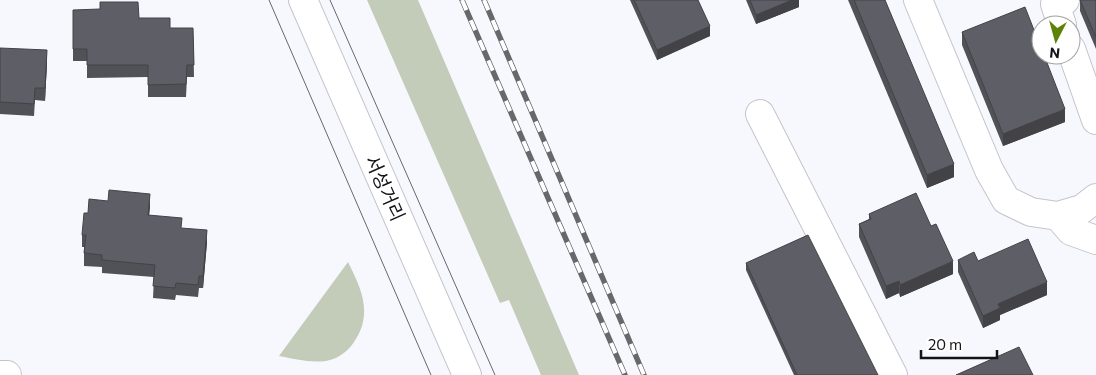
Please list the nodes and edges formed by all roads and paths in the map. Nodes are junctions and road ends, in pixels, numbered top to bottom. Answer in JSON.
{"nodes":[{"id":1,"x":303,"y":0,"type":"edge"},
{"id":2,"x":918,"y":0,"type":"edge"},
{"id":3,"x":1065,"y":0,"type":"edge"},
{"id":4,"x":1059,"y":15,"type":"edge"},
{"id":5,"x":1077,"y":65,"type":"edge"},
{"id":6,"x":760,"y":114,"type":"dead end"},
{"id":7,"x":1096,"y":120,"type":"edge"},
{"id":8,"x":1096,"y":198,"type":"edge"},
{"id":9,"x":1058,"y":216,"type":"junction"},
{"id":10,"x":1096,"y":240,"type":"edge"},
{"id":11,"x":0,"y":374,"type":"edge"},
{"id":12,"x":7,"y":375,"type":"edge"},
{"id":13,"x":467,"y":375,"type":"edge"},
{"id":14,"x":893,"y":375,"type":"edge"}],
"edges":[{"from":1,"to":13,"type":"street","name":"서성거리"},
{"from":2,"to":9,"type":"street"},
{"from":3,"to":4,"type":"street"},
{"from":5,"to":7,"type":"street"},
{"from":6,"to":14,"type":"street"},
{"from":8,"to":9,"type":"street"},
{"from":9,"to":10,"type":"street"},
{"from":11,"to":12,"type":"street"}]}
